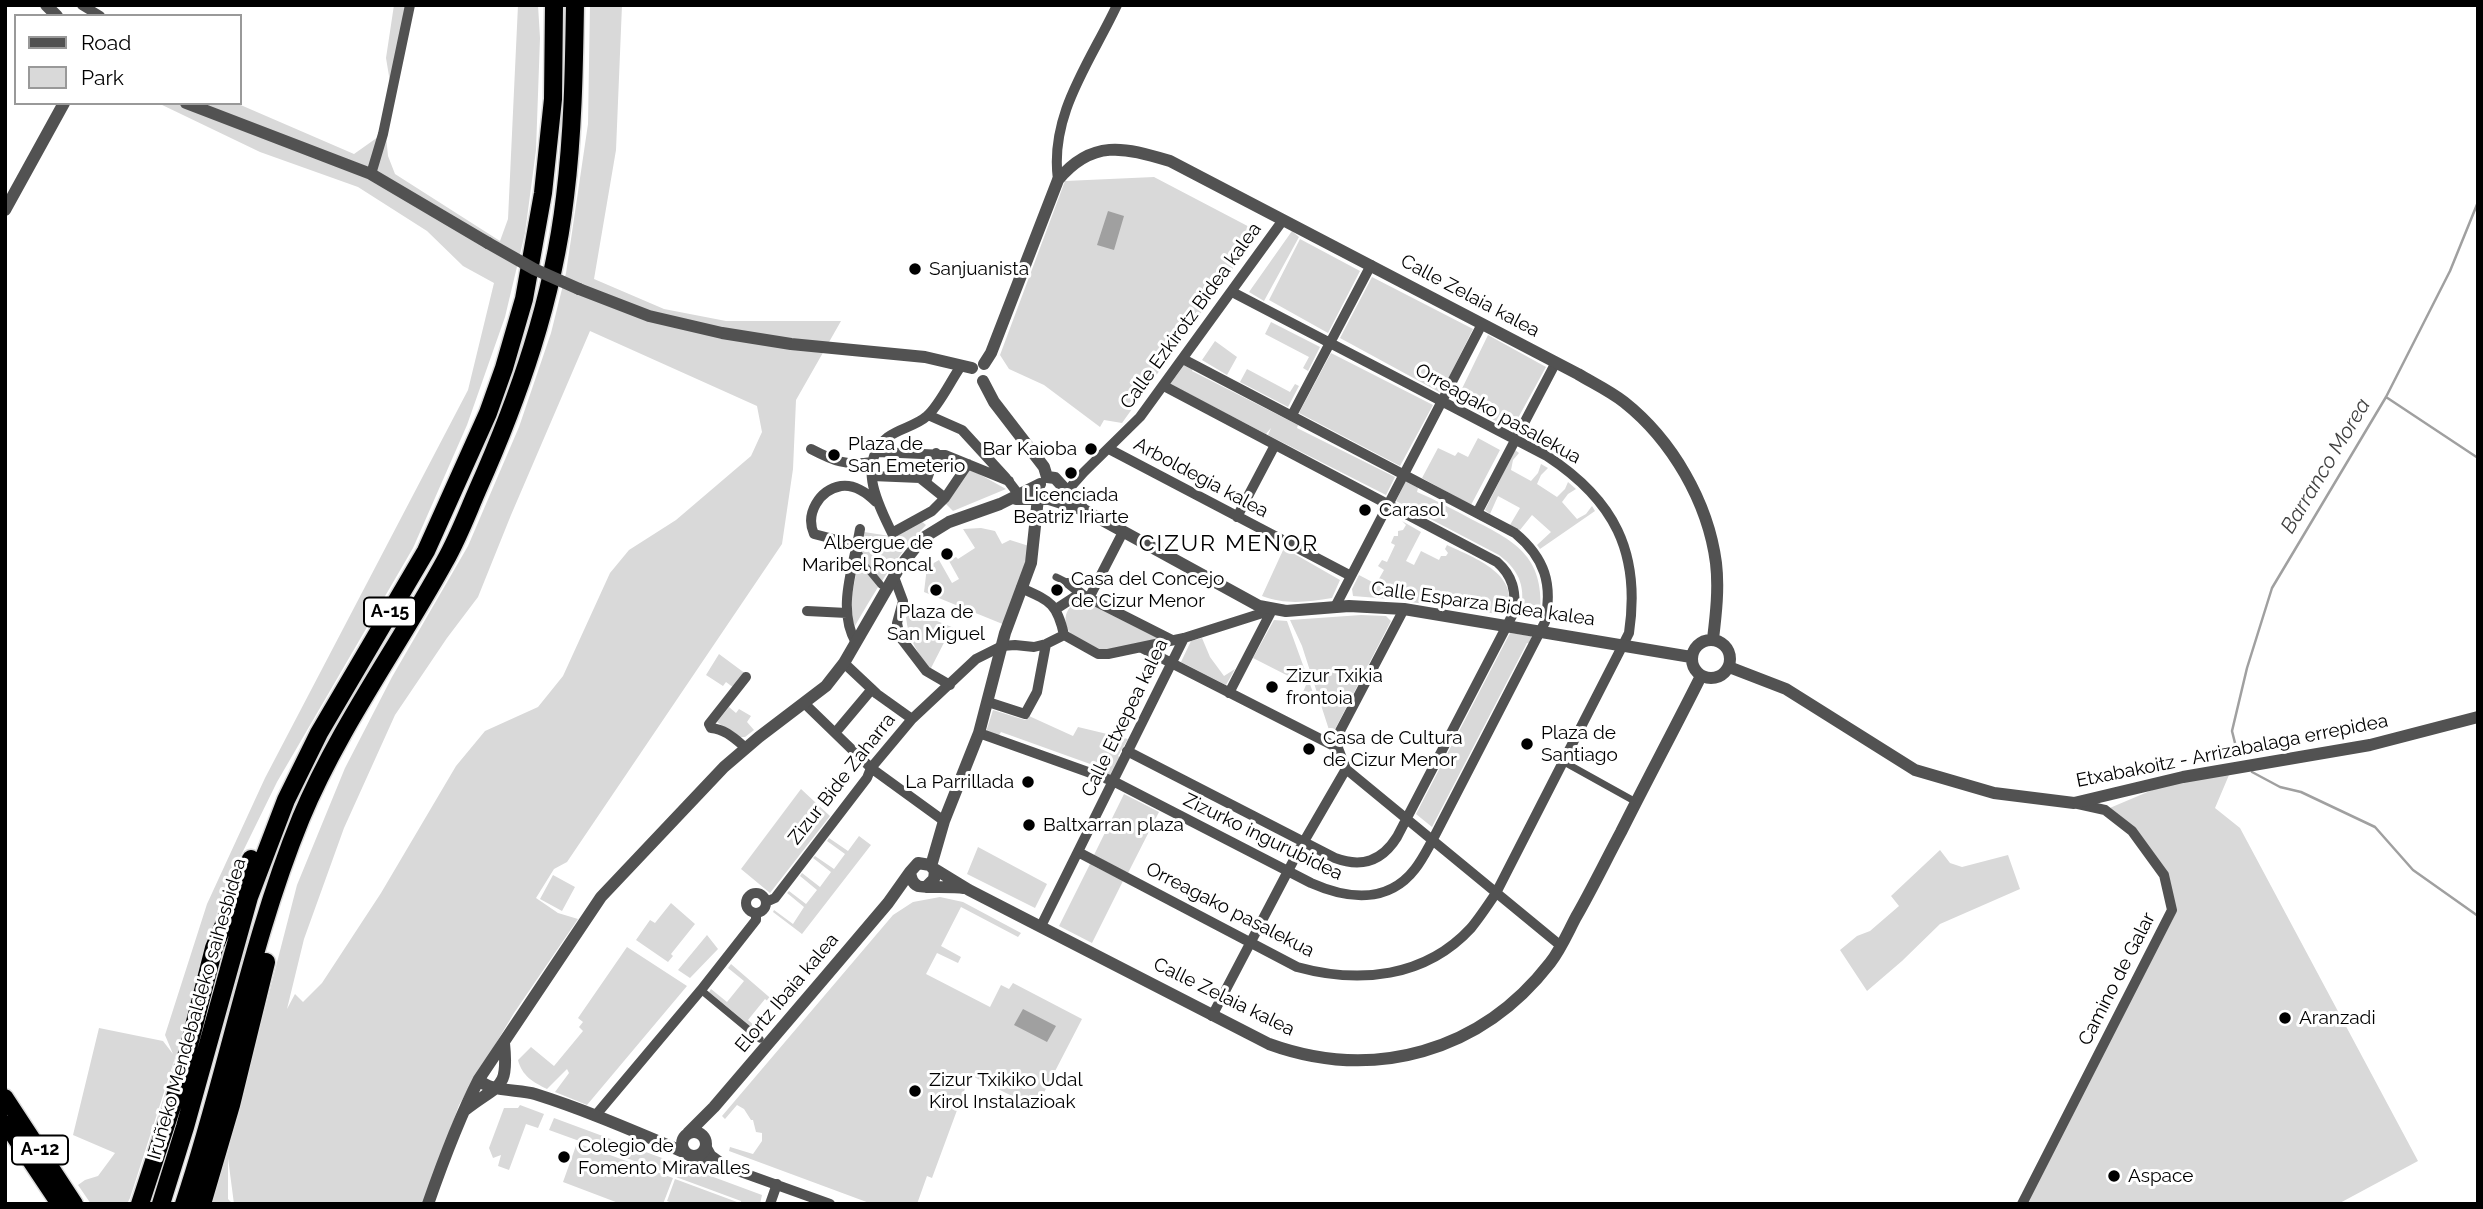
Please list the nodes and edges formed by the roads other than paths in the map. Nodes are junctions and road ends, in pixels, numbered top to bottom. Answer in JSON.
{"nodes":[{"id":1,"x":410,"y":5,"type":"edge"},
{"id":2,"x":554,"y":5,"type":"edge"},
{"id":3,"x":575,"y":5,"type":"edge"},
{"id":4,"x":1117,"y":5,"type":"edge"},
{"id":5,"x":63,"y":105,"type":"edge"},
{"id":6,"x":191,"y":105,"type":"edge"},
{"id":7,"x":371,"y":174,"type":"junction"},
{"id":8,"x":1058,"y":180,"type":"junction"},
{"id":9,"x":5,"y":210,"type":"edge"},
{"id":10,"x":1283,"y":220,"type":"junction"},
{"id":11,"x":1371,"y":265,"type":"junction"},
{"id":12,"x":1236,"y":294,"type":"dead end"},
{"id":13,"x":1482,"y":324,"type":"junction"},
{"id":14,"x":1330,"y":343,"type":"junction"},
{"id":15,"x":1183,"y":359,"type":"junction"},
{"id":16,"x":1555,"y":364,"type":"junction"},
{"id":17,"x":972,"y":366,"type":"junction"},
{"id":18,"x":1164,"y":386,"type":"junction"},
{"id":19,"x":1443,"y":402,"type":"junction"},
{"id":20,"x":928,"y":415,"type":"junction"},
{"id":21,"x":1292,"y":415,"type":"junction"},
{"id":22,"x":1515,"y":440,"type":"junction"},
{"id":23,"x":1275,"y":445,"type":"junction"},
{"id":24,"x":811,"y":449,"type":"dead end"},
{"id":25,"x":1109,"y":449,"type":"junction"},
{"id":26,"x":877,"y":452,"type":"junction"},
{"id":27,"x":936,"y":453,"type":"junction"},
{"id":28,"x":872,"y":462,"type":"junction"},
{"id":29,"x":968,"y":464,"type":"junction"},
{"id":30,"x":1404,"y":475,"type":"junction"},
{"id":31,"x":872,"y":476,"type":"junction"},
{"id":32,"x":1043,"y":480,"type":"junction"},
{"id":33,"x":1009,"y":481,"type":"junction"},
{"id":34,"x":926,"y":482,"type":"junction"},
{"id":35,"x":1063,"y":488,"type":"junction"},
{"id":36,"x":1019,"y":495,"type":"junction"},
{"id":37,"x":945,"y":498,"type":"junction"},
{"id":38,"x":1044,"y":498,"type":"junction"},
{"id":39,"x":1006,"y":501,"type":"junction"},
{"id":40,"x":878,"y":503,"type":"junction"},
{"id":41,"x":1390,"y":504,"type":"junction"},
{"id":42,"x":1084,"y":510,"type":"junction"},
{"id":43,"x":932,"y":511,"type":"junction"},
{"id":44,"x":1477,"y":513,"type":"junction"},
{"id":45,"x":1237,"y":517,"type":"junction"},
{"id":46,"x":949,"y":522,"type":"junction"},
{"id":47,"x":860,"y":529,"type":"dead end"},
{"id":48,"x":1123,"y":532,"type":"junction"},
{"id":49,"x":857,"y":548,"type":"junction"},
{"id":50,"x":1350,"y":576,"type":"junction"},
{"id":51,"x":894,"y":577,"type":"junction"},
{"id":52,"x":1056,"y":577,"type":"dead end"},
{"id":53,"x":1068,"y":583,"type":"joint"},
{"id":54,"x":881,"y":585,"type":"dead end"},
{"id":55,"x":1021,"y":588,"type":"junction"},
{"id":56,"x":1086,"y":597,"type":"junction"},
{"id":57,"x":1335,"y":607,"type":"junction"},
{"id":58,"x":1056,"y":609,"type":"junction"},
{"id":59,"x":1404,"y":609,"type":"junction"},
{"id":60,"x":1272,"y":610,"type":"junction"},
{"id":61,"x":807,"y":611,"type":"dead end"},
{"id":62,"x":847,"y":613,"type":"junction"},
{"id":63,"x":1508,"y":625,"type":"junction"},
{"id":64,"x":1542,"y":631,"type":"junction"},
{"id":65,"x":1064,"y":635,"type":"junction"},
{"id":66,"x":1184,"y":638,"type":"junction"},
{"id":67,"x":1713,"y":639,"type":"junction"},
{"id":68,"x":1171,"y":640,"type":"junction"},
{"id":69,"x":856,"y":643,"type":"junction"},
{"id":70,"x":1046,"y":644,"type":"junction"},
{"id":71,"x":1625,"y":644,"type":"junction"},
{"id":72,"x":1002,"y":646,"type":"junction"},
{"id":73,"x":1142,"y":648,"type":"junction"},
{"id":74,"x":1691,"y":657,"type":"junction"},
{"id":75,"x":845,"y":663,"type":"junction"},
{"id":76,"x":1172,"y":663,"type":"junction"},
{"id":77,"x":1729,"y":667,"type":"junction"},
{"id":78,"x":1701,"y":676,"type":"junction"},
{"id":79,"x":746,"y":677,"type":"dead end"},
{"id":80,"x":950,"y":684,"type":"junction"},
{"id":81,"x":872,"y":689,"type":"junction"},
{"id":82,"x":1229,"y":693,"type":"junction"},
{"id":83,"x":988,"y":702,"type":"junction"},
{"id":84,"x":804,"y":703,"type":"junction"},
{"id":85,"x":2478,"y":717,"type":"edge"},
{"id":86,"x":912,"y":719,"type":"junction"},
{"id":87,"x":318,"y":733,"type":"junction"},
{"id":88,"x":835,"y":733,"type":"junction"},
{"id":89,"x":979,"y":733,"type":"junction"},
{"id":90,"x":340,"y":739,"type":"junction"},
{"id":91,"x":746,"y":748,"type":"junction"},
{"id":92,"x":1338,"y":748,"type":"junction"},
{"id":93,"x":1128,"y":751,"type":"junction"},
{"id":94,"x":1564,"y":762,"type":"junction"},
{"id":95,"x":871,"y":768,"type":"junction"},
{"id":96,"x":1346,"y":769,"type":"junction"},
{"id":97,"x":1113,"y":781,"type":"junction"},
{"id":98,"x":1636,"y":802,"type":"junction"},
{"id":99,"x":2074,"y":803,"type":"junction"},
{"id":100,"x":1406,"y":820,"type":"junction"},
{"id":101,"x":943,"y":825,"type":"junction"},
{"id":102,"x":1433,"y":841,"type":"junction"},
{"id":103,"x":1303,"y":842,"type":"junction"},
{"id":104,"x":1079,"y":852,"type":"junction"},
{"id":105,"x":932,"y":867,"type":"junction"},
{"id":106,"x":913,"y":869,"type":"junction"},
{"id":107,"x":1288,"y":871,"type":"junction"},
{"id":108,"x":923,"y":887,"type":"junction"},
{"id":109,"x":965,"y":888,"type":"junction"},
{"id":110,"x":1496,"y":893,"type":"junction"},
{"id":111,"x":766,"y":902,"type":"junction"},
{"id":112,"x":888,"y":903,"type":"junction"},
{"id":113,"x":756,"y":914,"type":"junction"},
{"id":114,"x":1041,"y":926,"type":"junction"},
{"id":115,"x":1250,"y":943,"type":"junction"},
{"id":116,"x":1561,"y":946,"type":"junction"},
{"id":117,"x":701,"y":990,"type":"junction"},
{"id":118,"x":1212,"y":1016,"type":"junction"},
{"id":119,"x":760,"y":1039,"type":"dead end"},
{"id":120,"x":504,"y":1042,"type":"junction"},
{"id":121,"x":490,"y":1063,"type":"junction"},
{"id":122,"x":506,"y":1071,"type":"junction"},
{"id":123,"x":479,"y":1079,"type":"junction"},
{"id":124,"x":496,"y":1088,"type":"junction"},
{"id":125,"x":533,"y":1093,"type":"junction"},
{"id":126,"x":5,"y":1097,"type":"edge"},
{"id":127,"x":714,"y":1107,"type":"junction"},
{"id":128,"x":462,"y":1112,"type":"junction"},
{"id":129,"x":595,"y":1116,"type":"junction"},
{"id":130,"x":5,"y":1123,"type":"edge"},
{"id":131,"x":686,"y":1135,"type":"junction"},
{"id":132,"x":650,"y":1137,"type":"junction"},
{"id":133,"x":705,"y":1142,"type":"junction"},
{"id":134,"x":691,"y":1154,"type":"junction"},
{"id":135,"x":728,"y":1167,"type":"junction"},
{"id":136,"x":777,"y":1184,"type":"junction"},
{"id":137,"x":140,"y":1203,"type":"edge"},
{"id":138,"x":59,"y":1204,"type":"edge"},
{"id":139,"x":75,"y":1204,"type":"edge"},
{"id":140,"x":161,"y":1204,"type":"edge"},
{"id":141,"x":184,"y":1204,"type":"edge"},
{"id":142,"x":202,"y":1204,"type":"edge"},
{"id":143,"x":428,"y":1204,"type":"edge"},
{"id":144,"x":770,"y":1204,"type":"edge"},
{"id":145,"x":830,"y":1204,"type":"edge"},
{"id":146,"x":2022,"y":1204,"type":"edge"}],
"edges":[{"from":1,"to":7,"type":"street"},
{"from":2,"to":87,"type":"highway","name":"Iruñeko Mendebaldeko saihesbidea","number":"A-15"},
{"from":3,"to":90,"type":"highway","number":"A-15"},
{"from":4,"to":8,"type":"street"},
{"from":5,"to":9,"type":"street"},
{"from":6,"to":7,"type":"street"},
{"from":7,"to":17,"type":"street","bridge":true},
{"from":8,"to":10,"type":"street","name":"Calle Zelaia kalea"},
{"from":8,"to":17,"type":"street"},
{"from":10,"to":11,"type":"street","name":"Calle Zelaia kalea"},
{"from":10,"to":15,"type":"street","name":"Calle Ezkirotz Bidea kalea"},
{"from":11,"to":13,"type":"street","name":"Calle Zelaia kalea"},
{"from":11,"to":14,"type":"street"},
{"from":12,"to":14,"type":"street","name":"Orreagako pasalekua"},
{"from":13,"to":16,"type":"street","name":"Calle Zelaia kalea"},
{"from":13,"to":19,"type":"street"},
{"from":14,"to":19,"type":"street","name":"Orreagako pasalekua"},
{"from":14,"to":21,"type":"street"},
{"from":15,"to":18,"type":"street","name":"Calle Ezkirotz Bidea kalea"},
{"from":15,"to":21,"type":"street","name":"Zizurko ingurubidea"},
{"from":16,"to":22,"type":"street"},
{"from":16,"to":67,"type":"street","name":"Calle Zelaia kalea"},
{"from":17,"to":20,"type":"street"},
{"from":17,"to":32,"type":"street"},
{"from":18,"to":23,"type":"street","name":"Zizurko ingurubidea"},
{"from":18,"to":25,"type":"street","name":"Calle Ezkirotz Bidea kalea"},
{"from":19,"to":22,"type":"street","name":"Orreagako pasalekua"},
{"from":19,"to":30,"type":"street"},
{"from":20,"to":26,"type":"street"},
{"from":20,"to":33,"type":"street"},
{"from":21,"to":30,"type":"street","name":"Zizurko ingurubidea"},
{"from":22,"to":44,"type":"street"},
{"from":22,"to":71,"type":"street","name":"Orreagako pasalekua"},
{"from":23,"to":41,"type":"street","name":"Zizurko ingurubidea"},
{"from":23,"to":45,"type":"street"},
{"from":24,"to":28,"type":"street"},
{"from":25,"to":35,"type":"street","name":"Calle Ezkirotz Bidea kalea"},
{"from":25,"to":45,"type":"street","name":"Arboldegia kalea"},
{"from":26,"to":27,"type":"street"},
{"from":26,"to":28,"type":"street"},
{"from":27,"to":29,"type":"street"},
{"from":27,"to":34,"type":"street"},
{"from":28,"to":31,"type":"street"},
{"from":29,"to":33,"type":"street"},
{"from":29,"to":37,"type":"street"},
{"from":30,"to":41,"type":"street"},
{"from":30,"to":44,"type":"street","name":"Zizurko ingurubidea"},
{"from":31,"to":34,"type":"street"},
{"from":31,"to":40,"type":"street"},
{"from":32,"to":35,"type":"street"},
{"from":32,"to":36,"type":"street"},
{"from":32,"to":38,"type":"street"},
{"from":33,"to":36,"type":"street"},
{"from":34,"to":37,"type":"street"},
{"from":35,"to":38,"type":"street"},
{"from":35,"to":42,"type":"street","name":"Calle Esparza Bidea kalea"},
{"from":36,"to":39,"type":"street"},
{"from":37,"to":43,"type":"street"},
{"from":38,"to":39,"type":"street"},
{"from":38,"to":42,"type":"street","name":"Calle Esparza Bidea kalea"},
{"from":38,"to":55,"type":"street"},
{"from":39,"to":46,"type":"street"},
{"from":40,"to":43,"type":"street"},
{"from":40,"to":49,"type":"street"},
{"from":41,"to":50,"type":"street"},
{"from":41,"to":63,"type":"street","name":"Zizurko ingurubidea"},
{"from":42,"to":48,"type":"street","name":"Calle Esparza Bidea kalea"},
{"from":43,"to":46,"type":"street"},
{"from":44,"to":64,"type":"street","name":"Zizurko ingurubidea"},
{"from":45,"to":50,"type":"street","name":"Arboldegia kalea"},
{"from":46,"to":51,"type":"street"},
{"from":47,"to":49,"type":"street"},
{"from":48,"to":56,"type":"street"},
{"from":48,"to":60,"type":"street","name":"Calle Esparza Bidea kalea"},
{"from":49,"to":54,"type":"street"},
{"from":49,"to":62,"type":"street"},
{"from":50,"to":57,"type":"street"},
{"from":51,"to":69,"type":"street"},
{"from":51,"to":80,"type":"street"},
{"from":52,"to":53,"type":"street"},
{"from":53,"to":56,"type":"street"},
{"from":55,"to":58,"type":"street"},
{"from":55,"to":72,"type":"street"},
{"from":56,"to":58,"type":"street"},
{"from":56,"to":68,"type":"street"},
{"from":57,"to":59,"type":"street","name":"Calle Esparza Bidea kalea"},
{"from":57,"to":60,"type":"street","name":"Calle Esparza Bidea kalea"},
{"from":58,"to":65,"type":"street"},
{"from":59,"to":63,"type":"street","name":"Calle Esparza Bidea kalea"},
{"from":59,"to":92,"type":"street"},
{"from":60,"to":66,"type":"street"},
{"from":60,"to":82,"type":"street"},
{"from":61,"to":62,"type":"street"},
{"from":62,"to":69,"type":"street"},
{"from":63,"to":64,"type":"street","name":"Calle Esparza Bidea kalea"},
{"from":63,"to":100,"type":"street","name":"Zizurko ingurubidea"},
{"from":64,"to":71,"type":"street","name":"Calle Esparza Bidea kalea"},
{"from":64,"to":102,"type":"street","name":"Zizurko ingurubidea"},
{"from":65,"to":70,"type":"street"},
{"from":65,"to":73,"type":"street"},
{"from":66,"to":68,"type":"street"},
{"from":66,"to":76,"type":"street","name":"Calle Etxepea kalea"},
{"from":67,"to":74,"type":"street"},
{"from":67,"to":77,"type":"street"},
{"from":68,"to":73,"type":"street"},
{"from":69,"to":75,"type":"street"},
{"from":70,"to":72,"type":"street"},
{"from":70,"to":83,"type":"street"},
{"from":71,"to":74,"type":"street","name":"Calle Esparza Bidea kalea"},
{"from":71,"to":94,"type":"street","name":"Orreagako pasalekua"},
{"from":72,"to":80,"type":"street","name":"Zizur Bide Zaharra"},
{"from":72,"to":83,"type":"street","name":"Elortz Ibaia kalea"},
{"from":73,"to":76,"type":"street"},
{"from":74,"to":78,"type":"street"},
{"from":75,"to":81,"type":"street"},
{"from":75,"to":84,"type":"street"},
{"from":76,"to":82,"type":"street"},
{"from":76,"to":93,"type":"street","name":"Calle Etxepea kalea"},
{"from":77,"to":78,"type":"street"},
{"from":77,"to":99,"type":"street","name":"Etxabakoitz - Arrizabalaga errepidea"},
{"from":78,"to":98,"type":"street","name":"Calle Zelaia kalea"},
{"from":79,"to":91,"type":"street"},
{"from":80,"to":86,"type":"street","name":"Zizur Bide Zaharra"},
{"from":81,"to":86,"type":"street"},
{"from":81,"to":88,"type":"street"},
{"from":82,"to":92,"type":"street"},
{"from":83,"to":89,"type":"street","name":"Elortz Ibaia kalea"},
{"from":84,"to":88,"type":"street"},
{"from":84,"to":91,"type":"street"},
{"from":85,"to":99,"type":"street","name":"Etxabakoitz - Arrizabalaga errepidea"},
{"from":86,"to":95,"type":"street","name":"Zizur Bide Zaharra"},
{"from":87,"to":137,"type":"highway"},
{"from":87,"to":140,"type":"highway","name":"Iruñeko Mendebaldeko saihesbidea","number":"A-15"},
{"from":88,"to":95,"type":"street"},
{"from":89,"to":97,"type":"street","name":"Zizurko ingurubidea"},
{"from":89,"to":101,"type":"street","name":"Elortz Ibaia kalea"},
{"from":90,"to":141,"type":"highway","number":"A-15"},
{"from":90,"to":142,"type":"highway"},
{"from":91,"to":120,"type":"street"},
{"from":92,"to":96,"type":"street"},
{"from":93,"to":97,"type":"street","name":"Calle Etxepea kalea"},
{"from":93,"to":103,"type":"street","name":"Zizurko ingurubidea"},
{"from":94,"to":98,"type":"street"},
{"from":94,"to":110,"type":"street","name":"Orreagako pasalekua"},
{"from":95,"to":101,"type":"street"},
{"from":95,"to":111,"type":"street","name":"Zizur Bide Zaharra"},
{"from":96,"to":100,"type":"street"},
{"from":96,"to":103,"type":"street"},
{"from":97,"to":104,"type":"street","name":"Calle Etxepea kalea"},
{"from":97,"to":107,"type":"street","name":"Zizurko ingurubidea"},
{"from":98,"to":116,"type":"street","name":"Calle Zelaia kalea"},
{"from":99,"to":146,"type":"street","name":"Camino de Galar"},
{"from":100,"to":102,"type":"street"},
{"from":100,"to":103,"type":"street","name":"Zizurko ingurubidea"},
{"from":101,"to":105,"type":"street","name":"Elortz Ibaia kalea"},
{"from":101,"to":106,"type":"street","name":"Elortz Ibaia kalea"},
{"from":102,"to":107,"type":"street","name":"Zizurko ingurubidea"},
{"from":102,"to":110,"type":"street"},
{"from":103,"to":107,"type":"street"},
{"from":104,"to":114,"type":"street","name":"Calle Etxepea kalea"},
{"from":104,"to":115,"type":"street","name":"Orreagako pasalekua"},
{"from":105,"to":106,"type":"street"},
{"from":105,"to":108,"type":"street"},
{"from":105,"to":109,"type":"street","name":"Calle Zelaia kalea"},
{"from":106,"to":108,"type":"street"},
{"from":106,"to":112,"type":"street","name":"Elortz Ibaia kalea"},
{"from":107,"to":115,"type":"street"},
{"from":108,"to":109,"type":"street","name":"Calle Zelaia kalea"},
{"from":108,"to":112,"type":"street","name":"Elortz Ibaia kalea"},
{"from":109,"to":114,"type":"street","name":"Calle Zelaia kalea"},
{"from":110,"to":115,"type":"street","name":"Orreagako pasalekua"},
{"from":110,"to":116,"type":"street"},
{"from":111,"to":113,"type":"street"},
{"from":111,"to":113,"type":"street"},
{"from":112,"to":127,"type":"street","name":"Elortz Ibaia kalea"},
{"from":113,"to":117,"type":"street"},
{"from":114,"to":118,"type":"street","name":"Calle Zelaia kalea"},
{"from":115,"to":118,"type":"street"},
{"from":116,"to":118,"type":"street","name":"Calle Zelaia kalea"},
{"from":117,"to":119,"type":"street"},
{"from":117,"to":129,"type":"street"},
{"from":120,"to":121,"type":"street"},
{"from":120,"to":122,"type":"street"},
{"from":121,"to":122,"type":"street"},
{"from":121,"to":123,"type":"street"},
{"from":122,"to":124,"type":"street"},
{"from":122,"to":125,"type":"street"},
{"from":123,"to":124,"type":"street"},
{"from":123,"to":128,"type":"street"},
{"from":124,"to":125,"type":"street"},
{"from":124,"to":128,"type":"street"},
{"from":125,"to":129,"type":"street"},
{"from":126,"to":139,"type":"highway","number":"A-12"},
{"from":127,"to":131,"type":"street","name":"Elortz Ibaia kalea"},
{"from":127,"to":133,"type":"street","name":"Elortz Ibaia kalea"},
{"from":128,"to":143,"type":"street"},
{"from":129,"to":132,"type":"street"},
{"from":130,"to":138,"type":"highway","number":"A-12"},
{"from":131,"to":132,"type":"street"},
{"from":131,"to":133,"type":"street"},
{"from":131,"to":134,"type":"street"},
{"from":132,"to":134,"type":"street"},
{"from":133,"to":134,"type":"street"},
{"from":133,"to":135,"type":"street"},
{"from":134,"to":135,"type":"street"},
{"from":135,"to":136,"type":"street"},
{"from":136,"to":144,"type":"street"},
{"from":136,"to":145,"type":"street"}]}
